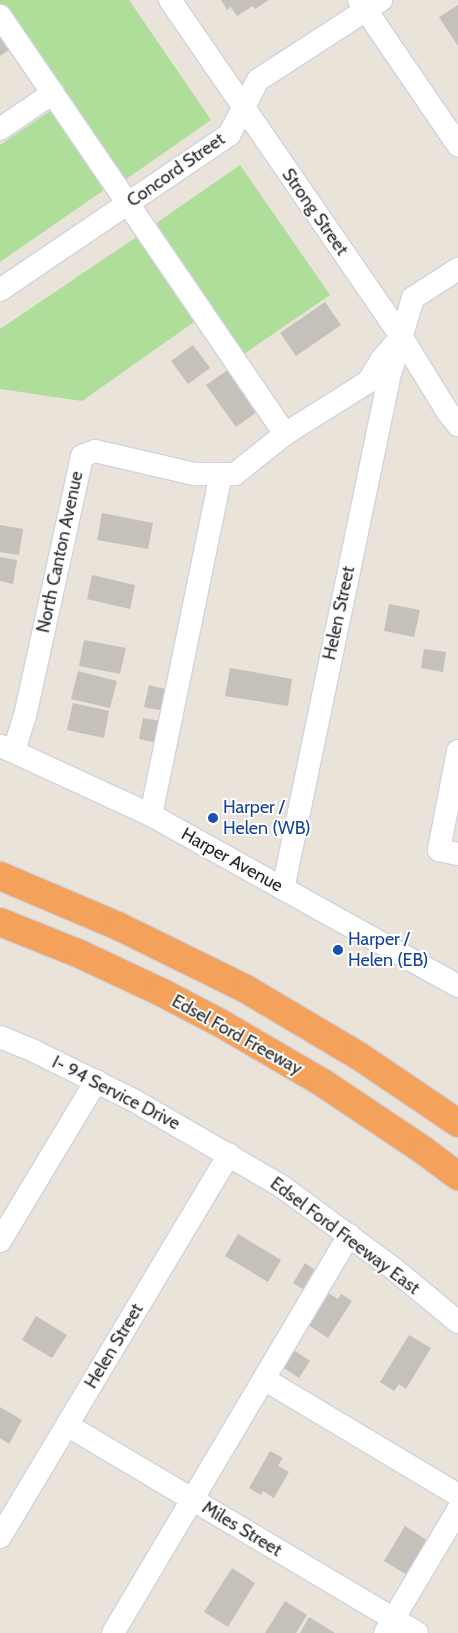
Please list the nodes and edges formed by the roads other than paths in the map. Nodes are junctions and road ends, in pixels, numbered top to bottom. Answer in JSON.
{"nodes":[{"id":1,"x":170,"y":0,"type":"edge"},
{"id":2,"x":369,"y":3,"type":"edge"},
{"id":3,"x":0,"y":16,"type":"edge"},
{"id":4,"x":53,"y":93,"type":"junction"},
{"id":5,"x":243,"y":107,"type":"junction"},
{"id":6,"x":451,"y":119,"type":"edge"},
{"id":7,"x":0,"y":129,"type":"edge"},
{"id":8,"x":458,"y":145,"type":"edge"},
{"id":9,"x":128,"y":203,"type":"junction"},
{"id":10,"x":458,"y":269,"type":"edge"},
{"id":11,"x":0,"y":290,"type":"edge"},
{"id":12,"x":401,"y":337,"type":"junction"},
{"id":13,"x":458,"y":425,"type":"edge"},
{"id":14,"x":285,"y":434,"type":"junction"},
{"id":15,"x":221,"y":475,"type":"junction"},
{"id":16,"x":7,"y":748,"type":"edge"},
{"id":17,"x":458,"y":752,"type":"edge"},
{"id":18,"x":151,"y":815,"type":"junction"},
{"id":19,"x":458,"y":854,"type":"edge"},
{"id":20,"x":0,"y":876,"type":"edge"},
{"id":21,"x":283,"y":889,"type":"junction"},
{"id":22,"x":0,"y":922,"type":"edge"},
{"id":23,"x":458,"y":986,"type":"edge"},
{"id":24,"x":0,"y":1037,"type":"edge"},
{"id":25,"x":96,"y":1081,"type":"junction"},
{"id":26,"x":458,"y":1123,"type":"edge"},
{"id":27,"x":229,"y":1154,"type":"junction"},
{"id":28,"x":458,"y":1176,"type":"edge"},
{"id":29,"x":350,"y":1235,"type":"junction"},
{"id":30,"x":0,"y":1241,"type":"edge"},
{"id":31,"x":458,"y":1322,"type":"edge"},
{"id":32,"x":264,"y":1379,"type":"junction"},
{"id":33,"x":67,"y":1425,"type":"junction"},
{"id":34,"x":458,"y":1495,"type":"edge"},
{"id":35,"x":192,"y":1500,"type":"junction"},
{"id":36,"x":458,"y":1510,"type":"edge"},
{"id":37,"x":0,"y":1537,"type":"edge"},
{"id":38,"x":389,"y":1626,"type":"edge"},
{"id":39,"x":113,"y":1633,"type":"edge"},
{"id":40,"x":417,"y":1633,"type":"edge"}],
"edges":[{"from":1,"to":5,"type":"street","name":"Strong Street"},
{"from":2,"to":5,"type":"street","name":"Concord Street"},
{"from":2,"to":6,"type":"street"},
{"from":3,"to":4,"type":"street"},
{"from":4,"to":7,"type":"street"},
{"from":4,"to":9,"type":"street"},
{"from":5,"to":9,"type":"street","name":"Concord Street"},
{"from":5,"to":12,"type":"street","name":"Strong Street"},
{"from":6,"to":8,"type":"street"},
{"from":9,"to":11,"type":"street","name":"Concord Street"},
{"from":9,"to":14,"type":"street"},
{"from":10,"to":12,"type":"street","name":"Helen Street"},
{"from":12,"to":13,"type":"street","name":"Strong Street"},
{"from":12,"to":14,"type":"street","name":"North Canton Avenue"},
{"from":12,"to":21,"type":"street","name":"Helen Street"},
{"from":14,"to":15,"type":"street","name":"North Canton Avenue"},
{"from":15,"to":16,"type":"street","name":"North Canton Avenue"},
{"from":15,"to":18,"type":"street"},
{"from":16,"to":18,"type":"street","name":"Harper Avenue"},
{"from":17,"to":19,"type":"street"},
{"from":18,"to":21,"type":"street","name":"Harper Avenue"},
{"from":20,"to":26,"type":"highway"},
{"from":21,"to":23,"type":"street","name":"Harper Avenue"},
{"from":22,"to":28,"type":"highway","name":"Edsel Ford Freeway"},
{"from":24,"to":25,"type":"street","name":"I- 94 Service Drive"},
{"from":25,"to":27,"type":"street","name":"I- 94 Service Drive"},
{"from":25,"to":30,"type":"street"},
{"from":27,"to":29,"type":"street","name":"Edsel Ford Freeway East"},
{"from":27,"to":33,"type":"street","name":"Helen Street"},
{"from":29,"to":31,"type":"street","name":"Edsel Ford Freeway East"},
{"from":29,"to":32,"type":"street"},
{"from":32,"to":34,"type":"street"},
{"from":32,"to":35,"type":"street"},
{"from":33,"to":35,"type":"street","name":"Miles Street"},
{"from":33,"to":37,"type":"street","name":"Helen Street"},
{"from":35,"to":38,"type":"street","name":"Miles Street"},
{"from":35,"to":39,"type":"street"},
{"from":36,"to":38,"type":"street"},
{"from":38,"to":40,"type":"street","name":"Miles Street"}]}
